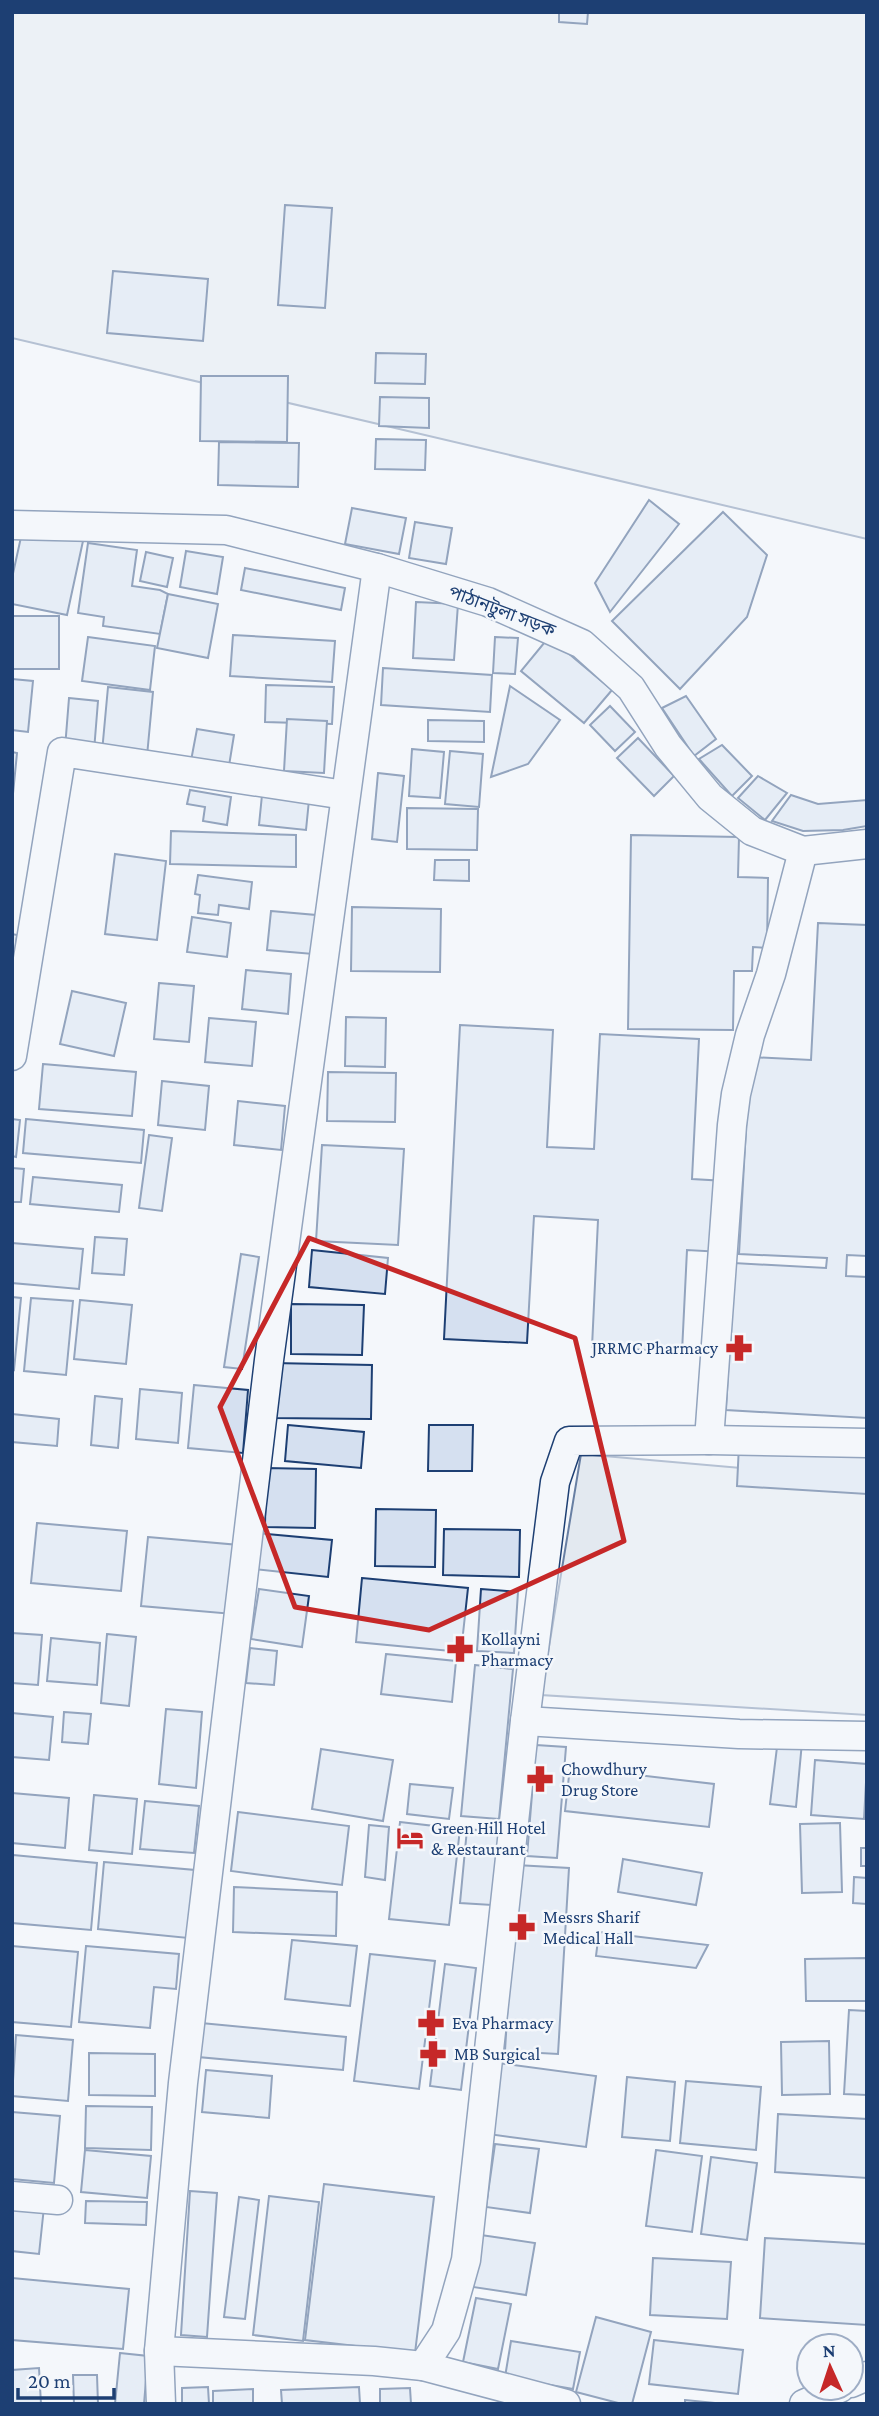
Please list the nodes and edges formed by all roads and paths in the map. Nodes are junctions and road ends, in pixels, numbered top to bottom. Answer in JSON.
{"nodes":[{"id":1,"x":12,"y":525,"type":"edge"},
{"id":2,"x":377,"y":568,"type":"junction"},
{"id":3,"x":345,"y":795,"type":"junction"},
{"id":4,"x":867,"y":844,"type":"edge"},
{"id":5,"x":803,"y":851,"type":"junction"},
{"id":6,"x":12,"y":1056,"type":"edge"},
{"id":7,"x":709,"y":1440,"type":"junction"},
{"id":8,"x":867,"y":1443,"type":"edge"},
{"id":9,"x":525,"y":1721,"type":"junction"},
{"id":10,"x":867,"y":1736,"type":"edge"},
{"id":11,"x":12,"y":2196,"type":"edge"},
{"id":12,"x":58,"y":2200,"type":"dead end"},
{"id":13,"x":159,"y":2351,"type":"junction"},
{"id":14,"x":423,"y":2366,"type":"junction"},
{"id":15,"x":161,"y":2404,"type":"edge"},
{"id":16,"x":566,"y":2404,"type":"edge"}],
"edges":[{"from":1,"to":2,"type":"street","name":"পাঠানটুলা সড়ক"},
{"from":2,"to":3,"type":"street"},
{"from":2,"to":5,"type":"street","name":"পাঠানটুলা সড়ক"},
{"from":3,"to":6,"type":"street"},
{"from":3,"to":13,"type":"street"},
{"from":4,"to":5,"type":"street","name":"পাঠানটুলা সড়ক"},
{"from":5,"to":7,"type":"street"},
{"from":7,"to":8,"type":"street"},
{"from":7,"to":9,"type":"street"},
{"from":9,"to":10,"type":"street"},
{"from":9,"to":14,"type":"street"},
{"from":11,"to":12,"type":"street"},
{"from":13,"to":14,"type":"street"},
{"from":13,"to":15,"type":"street"},
{"from":14,"to":16,"type":"street"}]}
